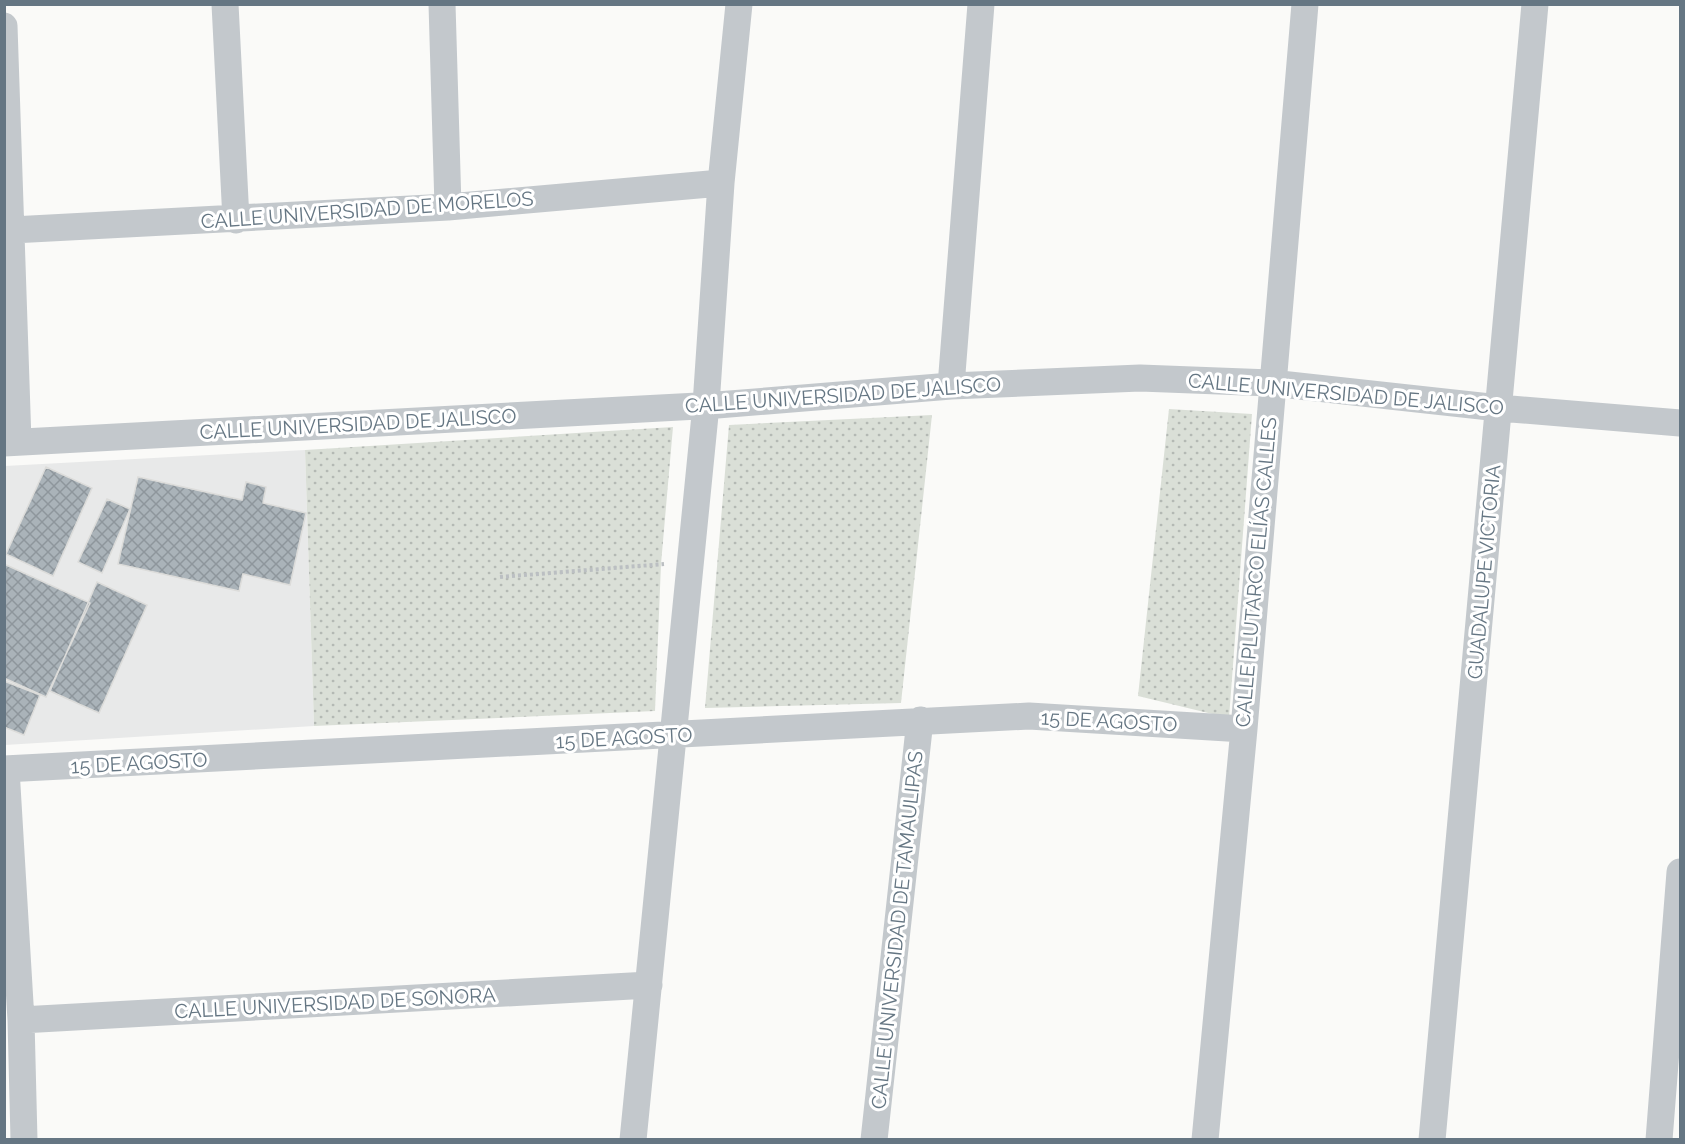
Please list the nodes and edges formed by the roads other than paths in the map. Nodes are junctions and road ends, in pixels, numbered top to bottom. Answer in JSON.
{"nodes":[{"id":1,"x":225,"y":4,"type":"edge"},
{"id":2,"x":442,"y":4,"type":"edge"},
{"id":3,"x":739,"y":4,"type":"edge"},
{"id":4,"x":981,"y":4,"type":"edge"},
{"id":5,"x":1305,"y":4,"type":"edge"},
{"id":6,"x":1535,"y":4,"type":"edge"},
{"id":7,"x":4,"y":26,"type":"edge"},
{"id":8,"x":721,"y":183,"type":"junction"},
{"id":9,"x":448,"y":207,"type":"junction"},
{"id":10,"x":236,"y":220,"type":"junction"},
{"id":11,"x":12,"y":230,"type":"junction"},
{"id":12,"x":1271,"y":383,"type":"junction"},
{"id":13,"x":951,"y":386,"type":"junction"},
{"id":14,"x":706,"y":405,"type":"junction"},
{"id":15,"x":1498,"y":408,"type":"junction"},
{"id":16,"x":1680,"y":423,"type":"edge"},
{"id":17,"x":11,"y":443,"type":"edge"},
{"id":18,"x":920,"y":720,"type":"junction"},
{"id":19,"x":1244,"y":729,"type":"junction"},
{"id":20,"x":674,"y":736,"type":"junction"},
{"id":21,"x":5,"y":769,"type":"edge"},
{"id":22,"x":1680,"y":872,"type":"edge"},
{"id":23,"x":649,"y":985,"type":"junction"},
{"id":24,"x":21,"y":1020,"type":"junction"},
{"id":25,"x":24,"y":1140,"type":"edge"},
{"id":26,"x":633,"y":1140,"type":"edge"},
{"id":27,"x":874,"y":1140,"type":"edge"},
{"id":28,"x":1205,"y":1140,"type":"edge"},
{"id":29,"x":1432,"y":1140,"type":"edge"},
{"id":30,"x":1659,"y":1140,"type":"edge"}],
"edges":[{"from":1,"to":10,"type":"street"},
{"from":2,"to":9,"type":"street"},
{"from":3,"to":8,"type":"street"},
{"from":4,"to":13,"type":"street"},
{"from":5,"to":12,"type":"street","name":"CALLE PLUTARCO ELÍAS CALLES"},
{"from":6,"to":15,"type":"street","name":"GUADALUPE VICTORIA"},
{"from":7,"to":11,"type":"street"},
{"from":8,"to":9,"type":"street","name":"CALLE UNIVERSIDAD DE MORELOS"},
{"from":8,"to":14,"type":"street"},
{"from":9,"to":10,"type":"street","name":"CALLE UNIVERSIDAD DE MORELOS"},
{"from":10,"to":11,"type":"street","name":"CALLE UNIVERSIDAD DE MORELOS"},
{"from":11,"to":17,"type":"street"},
{"from":12,"to":13,"type":"street","name":"CALLE UNIVERSIDAD DE JALISCO"},
{"from":12,"to":15,"type":"street","name":"CALLE UNIVERSIDAD DE JALISCO"},
{"from":12,"to":19,"type":"street","name":"CALLE PLUTARCO ELÍAS CALLES"},
{"from":13,"to":14,"type":"street","name":"CALLE UNIVERSIDAD DE JALISCO"},
{"from":14,"to":17,"type":"street","name":"CALLE UNIVERSIDAD DE JALISCO"},
{"from":14,"to":20,"type":"street"},
{"from":15,"to":16,"type":"street","name":"CALLE UNIVERSIDAD DE JALISCO"},
{"from":15,"to":29,"type":"street","name":"GUADALUPE VICTORIA"},
{"from":18,"to":19,"type":"street","name":"15 DE AGOSTO"},
{"from":18,"to":20,"type":"street","name":"15 DE AGOSTO"},
{"from":18,"to":27,"type":"street","name":"CALLE UNIVERSIDAD DE TAMAULIPAS"},
{"from":19,"to":28,"type":"street","name":"CALLE PLUTARCO ELÍAS CALLES"},
{"from":20,"to":21,"type":"street","name":"15 DE AGOSTO"},
{"from":20,"to":23,"type":"street"},
{"from":21,"to":24,"type":"street"},
{"from":22,"to":30,"type":"street"},
{"from":23,"to":24,"type":"street","name":"CALLE UNIVERSIDAD DE SONORA"},
{"from":23,"to":26,"type":"street"},
{"from":24,"to":25,"type":"street"}]}
